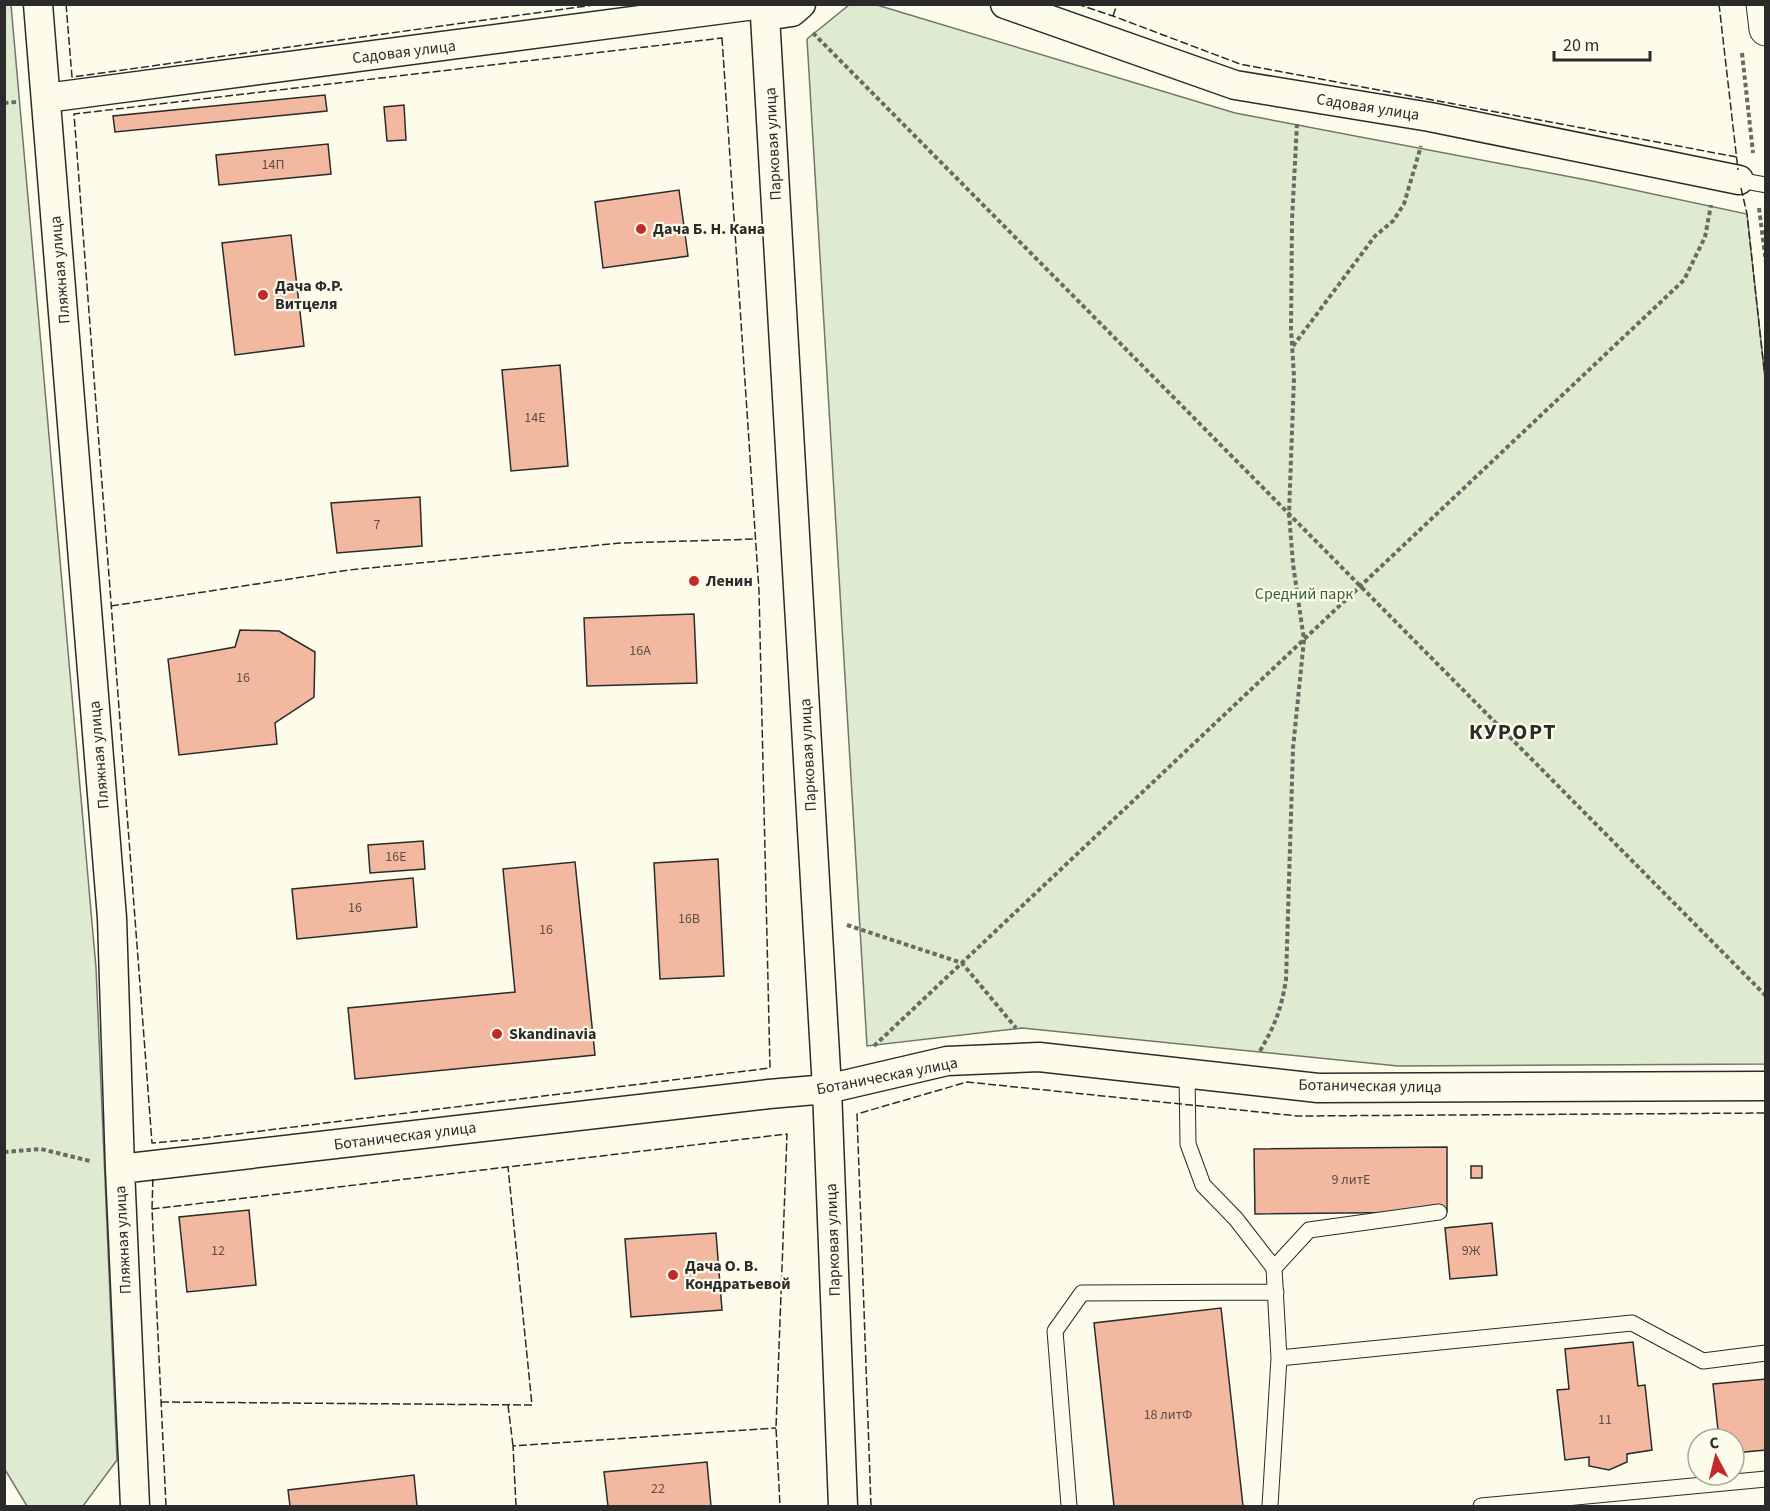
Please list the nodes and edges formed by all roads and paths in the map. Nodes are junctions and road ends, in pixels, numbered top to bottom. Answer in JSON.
{"nodes":[{"id":1,"x":38,"y":4,"type":"edge"},
{"id":2,"x":1005,"y":4,"type":"edge"},
{"id":3,"x":1763,"y":4,"type":"edge"},
{"id":4,"x":776,"y":8,"type":"edge"},
{"id":5,"x":1766,"y":29,"type":"edge"},
{"id":6,"x":1742,"y":52,"type":"dead end"},
{"id":7,"x":1299,"y":96,"type":"junction"},
{"id":8,"x":46,"y":98,"type":"junction"},
{"id":9,"x":1430,"y":117,"type":"junction"},
{"id":10,"x":1744,"y":181,"type":"edge"},
{"id":11,"x":1766,"y":263,"type":"edge"},
{"id":12,"x":1292,"y":346,"type":"junction"},
{"id":13,"x":1288,"y":514,"type":"junction"},
{"id":14,"x":1360,"y":586,"type":"junction"},
{"id":15,"x":1304,"y":640,"type":"junction"},
{"id":16,"x":817,"y":915,"type":"junction"},
{"id":17,"x":962,"y":963,"type":"junction"},
{"id":18,"x":1766,"y":996,"type":"edge"},
{"id":19,"x":869,"y":1050,"type":"dead end"},
{"id":20,"x":1039,"y":1057,"type":"junction"},
{"id":21,"x":1186,"y":1074,"type":"junction"},
{"id":22,"x":1242,"y":1080,"type":"junction"},
{"id":23,"x":1766,"y":1086,"type":"edge"},
{"id":24,"x":827,"y":1089,"type":"junction"},
{"id":25,"x":4,"y":1152,"type":"edge"},
{"id":26,"x":120,"y":1169,"type":"junction"},
{"id":27,"x":1439,"y":1212,"type":"dead end"},
{"id":28,"x":1274,"y":1268,"type":"junction"},
{"id":29,"x":1276,"y":1292,"type":"junction"},
{"id":30,"x":1766,"y":1353,"type":"edge"},
{"id":31,"x":1279,"y":1358,"type":"junction"},
{"id":32,"x":1766,"y":1479,"type":"edge"},
{"id":33,"x":135,"y":1506,"type":"edge"},
{"id":34,"x":843,"y":1506,"type":"edge"},
{"id":35,"x":1070,"y":1506,"type":"edge"},
{"id":36,"x":1270,"y":1506,"type":"edge"},
{"id":37,"x":1481,"y":1506,"type":"edge"}],
"edges":[{"from":1,"to":8,"type":"street","name":"Пляжная улица"},
{"from":2,"to":7,"type":"street","name":"Садовая улица"},
{"from":3,"to":5,"type":"street"},
{"from":4,"to":8,"type":"street","name":"Садовая улица"},
{"from":4,"to":13,"type":"path"},
{"from":4,"to":16,"type":"street","name":"Парковая улица"},
{"from":6,"to":10,"type":"path"},
{"from":7,"to":9,"type":"street","name":"Садовая улица"},
{"from":7,"to":12,"type":"path"},
{"from":8,"to":26,"type":"street","name":"Пляжная улица"},
{"from":9,"to":10,"type":"street","name":"Садовая улица"},
{"from":9,"to":12,"type":"path"},
{"from":10,"to":11,"type":"path"},
{"from":10,"to":14,"type":"path"},
{"from":12,"to":13,"type":"path"},
{"from":13,"to":14,"type":"path"},
{"from":13,"to":15,"type":"path"},
{"from":14,"to":15,"type":"path"},
{"from":14,"to":18,"type":"path"},
{"from":15,"to":17,"type":"path"},
{"from":15,"to":22,"type":"path"},
{"from":16,"to":17,"type":"path"},
{"from":16,"to":24,"type":"street","name":"Парковая улица"},
{"from":17,"to":19,"type":"path"},
{"from":17,"to":20,"type":"path"},
{"from":20,"to":21,"type":"street","name":"Ботаническая улица"},
{"from":20,"to":24,"type":"street","name":"Ботаническая улица"},
{"from":21,"to":22,"type":"street","name":"Ботаническая улица"},
{"from":21,"to":28,"type":"lane"},
{"from":22,"to":23,"type":"street","name":"Ботаническая улица"},
{"from":24,"to":26,"type":"street","name":"Ботаническая улица"},
{"from":24,"to":34,"type":"street","name":"Парковая улица"},
{"from":25,"to":26,"type":"path"},
{"from":26,"to":33,"type":"street","name":"Пляжная улица"},
{"from":27,"to":28,"type":"lane"},
{"from":28,"to":29,"type":"lane"},
{"from":29,"to":31,"type":"lane"},
{"from":29,"to":35,"type":"lane"},
{"from":30,"to":31,"type":"lane"},
{"from":31,"to":36,"type":"lane"},
{"from":32,"to":37,"type":"lane"}]}
